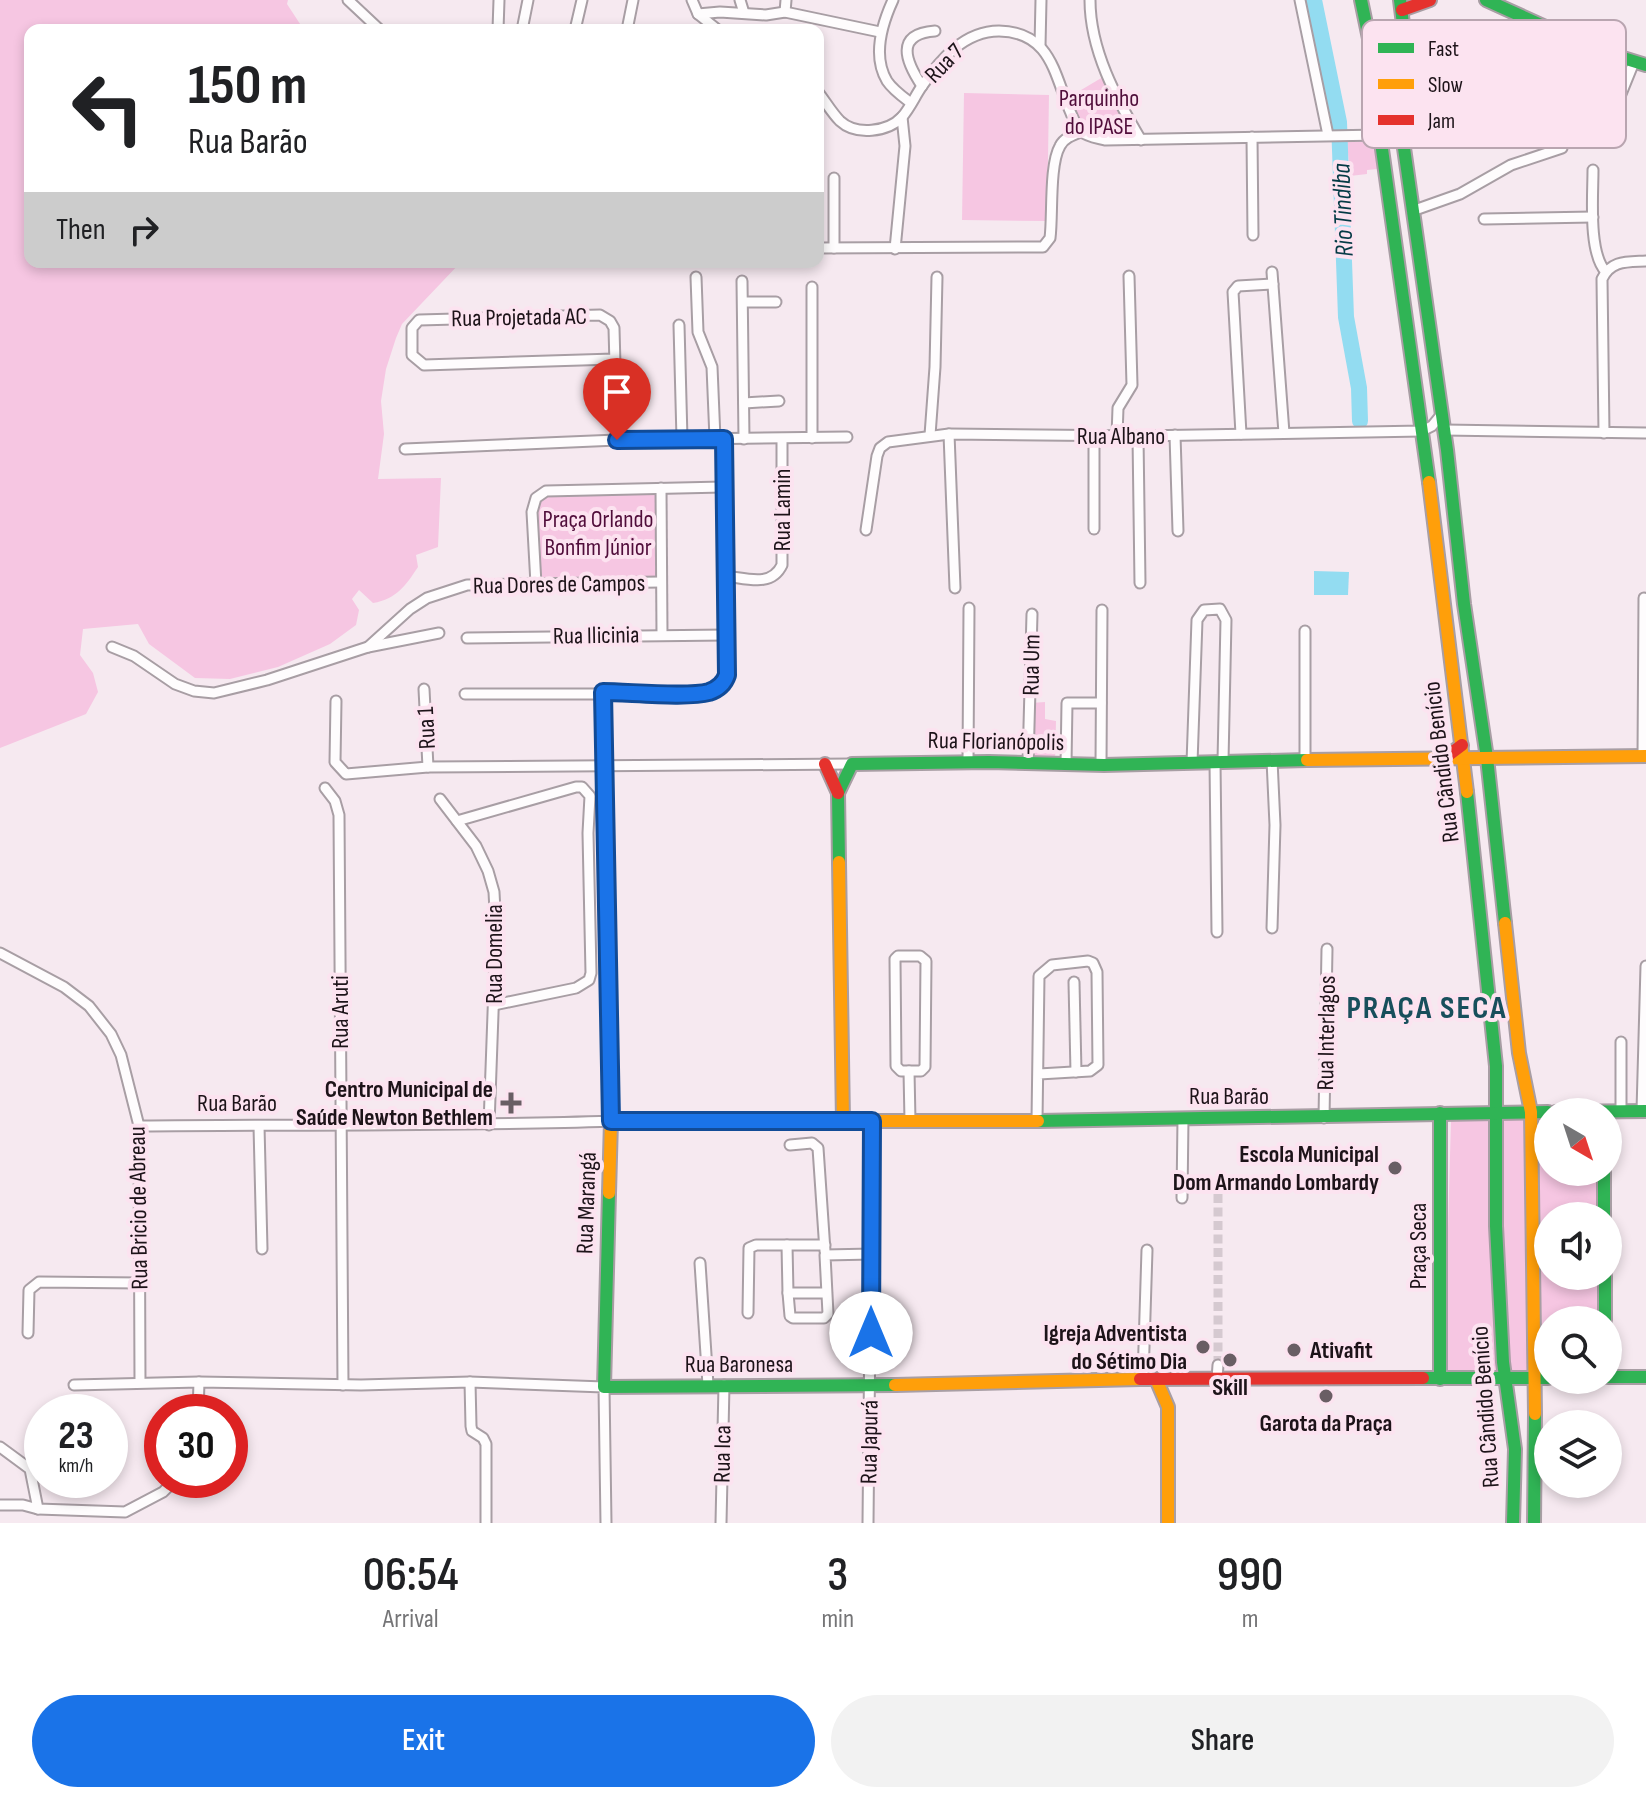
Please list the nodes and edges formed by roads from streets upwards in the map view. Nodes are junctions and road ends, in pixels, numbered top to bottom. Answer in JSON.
{"nodes":[{"id":1,"x":348,"y":0,"type":"edge"},
{"id":2,"x":499,"y":0,"type":"edge"},
{"id":3,"x":528,"y":0,"type":"edge"},
{"id":4,"x":582,"y":0,"type":"edge"},
{"id":5,"x":633,"y":0,"type":"edge"},
{"id":6,"x":692,"y":0,"type":"edge"},
{"id":7,"x":740,"y":0,"type":"edge"},
{"id":8,"x":786,"y":0,"type":"edge"},
{"id":9,"x":893,"y":0,"type":"edge"},
{"id":10,"x":1041,"y":0,"type":"edge"},
{"id":11,"x":1090,"y":0,"type":"edge"},
{"id":12,"x":1300,"y":0,"type":"edge"},
{"id":13,"x":1361,"y":0,"type":"edge"},
{"id":14,"x":1430,"y":0,"type":"edge"},
{"id":15,"x":1486,"y":0,"type":"edge"},
{"id":16,"x":1401,"y":5,"type":"edge"},
{"id":17,"x":785,"y":12,"type":"junction"},
{"id":18,"x":744,"y":13,"type":"junction"},
{"id":19,"x":698,"y":14,"type":"junction"},
{"id":20,"x":1365,"y":20,"type":"edge"},
{"id":21,"x":1527,"y":20,"type":"edge"},
{"id":22,"x":374,"y":24,"type":"edge"},
{"id":23,"x":498,"y":24,"type":"edge"},
{"id":24,"x":523,"y":24,"type":"edge"},
{"id":25,"x":576,"y":24,"type":"edge"},
{"id":26,"x":628,"y":24,"type":"edge"},
{"id":27,"x":710,"y":24,"type":"edge"},
{"id":28,"x":935,"y":31,"type":"dead end"},
{"id":29,"x":880,"y":32,"type":"junction"},
{"id":30,"x":1040,"y":46,"type":"junction"},
{"id":31,"x":1640,"y":64,"type":"edge"},
{"id":32,"x":922,"y":86,"type":"junction"},
{"id":33,"x":1626,"y":86,"type":"edge"},
{"id":34,"x":824,"y":100,"type":"edge"},
{"id":35,"x":911,"y":103,"type":"junction"},
{"id":36,"x":902,"y":117,"type":"junction"},
{"id":37,"x":1081,"y":132,"type":"junction"},
{"id":38,"x":1336,"y":134,"type":"junction"},
{"id":39,"x":1362,"y":135,"type":"edge"},
{"id":40,"x":1252,"y":137,"type":"junction"},
{"id":41,"x":1141,"y":140,"type":"junction"},
{"id":42,"x":1382,"y":148,"type":"edge"},
{"id":43,"x":1405,"y":148,"type":"edge"},
{"id":44,"x":1562,"y":148,"type":"dead end"},
{"id":45,"x":1593,"y":170,"type":"dead end"},
{"id":46,"x":834,"y":178,"type":"dead end"},
{"id":47,"x":1412,"y":211,"type":"junction"},
{"id":48,"x":1593,"y":217,"type":"junction"},
{"id":49,"x":1484,"y":219,"type":"dead end"},
{"id":50,"x":1253,"y":235,"type":"dead end"},
{"id":51,"x":824,"y":248,"type":"edge"},
{"id":52,"x":834,"y":248,"type":"junction"},
{"id":53,"x":895,"y":249,"type":"junction"},
{"id":54,"x":1646,"y":261,"type":"edge"},
{"id":55,"x":1272,"y":272,"type":"dead end"},
{"id":56,"x":1606,"y":272,"type":"junction"},
{"id":57,"x":1129,"y":276,"type":"dead end"},
{"id":58,"x":696,"y":277,"type":"dead end"},
{"id":59,"x":937,"y":277,"type":"dead end"},
{"id":60,"x":742,"y":281,"type":"dead end"},
{"id":61,"x":1273,"y":284,"type":"junction"},
{"id":62,"x":812,"y":287,"type":"dead end"},
{"id":63,"x":743,"y":302,"type":"junction"},
{"id":64,"x":776,"y":302,"type":"dead end"},
{"id":65,"x":679,"y":325,"type":"dead end"},
{"id":66,"x":614,"y":359,"type":"junction"},
{"id":67,"x":779,"y":401,"type":"dead end"},
{"id":68,"x":744,"y":403,"type":"junction"},
{"id":69,"x":1441,"y":415,"type":"junction"},
{"id":70,"x":1444,"y":430,"type":"junction"},
{"id":71,"x":1422,"y":431,"type":"junction"},
{"id":72,"x":1284,"y":433,"type":"junction"},
{"id":73,"x":1604,"y":433,"type":"junction"},
{"id":74,"x":1646,"y":433,"type":"edge"},
{"id":75,"x":949,"y":434,"type":"junction"},
{"id":76,"x":1241,"y":434,"type":"junction"},
{"id":77,"x":930,"y":435,"type":"junction"},
{"id":78,"x":1175,"y":435,"type":"junction"},
{"id":79,"x":1094,"y":436,"type":"junction"},
{"id":80,"x":1117,"y":436,"type":"junction"},
{"id":81,"x":1138,"y":436,"type":"junction"},
{"id":82,"x":847,"y":437,"type":"dead end"},
{"id":83,"x":812,"y":438,"type":"junction"},
{"id":84,"x":682,"y":439,"type":"junction"},
{"id":85,"x":719,"y":439,"type":"junction"},
{"id":86,"x":744,"y":439,"type":"junction"},
{"id":87,"x":782,"y":439,"type":"junction"},
{"id":88,"x":617,"y":440,"type":"junction"},
{"id":89,"x":405,"y":449,"type":"dead end"},
{"id":90,"x":723,"y":487,"type":"junction"},
{"id":91,"x":661,"y":488,"type":"junction"},
{"id":92,"x":1094,"y":529,"type":"dead end"},
{"id":93,"x":866,"y":530,"type":"dead end"},
{"id":94,"x":1178,"y":531,"type":"dead end"},
{"id":95,"x":725,"y":576,"type":"junction"},
{"id":96,"x":661,"y":582,"type":"junction"},
{"id":97,"x":1140,"y":583,"type":"dead end"},
{"id":98,"x":536,"y":584,"type":"junction"},
{"id":99,"x":955,"y":588,"type":"dead end"},
{"id":100,"x":1644,"y":598,"type":"edge"},
{"id":101,"x":969,"y":608,"type":"dead end"},
{"id":102,"x":1102,"y":610,"type":"dead end"},
{"id":103,"x":1032,"y":614,"type":"dead end"},
{"id":104,"x":1305,"y":631,"type":"dead end"},
{"id":105,"x":439,"y":633,"type":"dead end"},
{"id":106,"x":662,"y":634,"type":"junction"},
{"id":107,"x":726,"y":635,"type":"junction"},
{"id":108,"x":467,"y":638,"type":"dead end"},
{"id":109,"x":112,"y":647,"type":"dead end"},
{"id":110,"x":368,"y":647,"type":"junction"},
{"id":111,"x":424,"y":689,"type":"dead end"},
{"id":112,"x":603,"y":692,"type":"junction"},
{"id":113,"x":465,"y":694,"type":"dead end"},
{"id":114,"x":336,"y":701,"type":"dead end"},
{"id":115,"x":1101,"y":703,"type":"junction"},
{"id":116,"x":1462,"y":745,"type":"junction"},
{"id":117,"x":1644,"y":756,"type":"edge"},
{"id":118,"x":1487,"y":758,"type":"junction"},
{"id":119,"x":1464,"y":759,"type":"junction"},
{"id":120,"x":1272,"y":760,"type":"junction"},
{"id":121,"x":1305,"y":760,"type":"junction"},
{"id":122,"x":1442,"y":760,"type":"junction"},
{"id":123,"x":1219,"y":761,"type":"junction"},
{"id":124,"x":968,"y":762,"type":"junction"},
{"id":125,"x":1028,"y":763,"type":"junction"},
{"id":126,"x":1192,"y":763,"type":"junction"},
{"id":127,"x":825,"y":764,"type":"junction"},
{"id":128,"x":852,"y":764,"type":"junction"},
{"id":129,"x":1066,"y":764,"type":"junction"},
{"id":130,"x":604,"y":765,"type":"junction"},
{"id":131,"x":1101,"y":765,"type":"junction"},
{"id":132,"x":428,"y":767,"type":"junction"},
{"id":133,"x":325,"y":788,"type":"dead end"},
{"id":134,"x":838,"y":793,"type":"junction"},
{"id":135,"x":440,"y":799,"type":"dead end"},
{"id":136,"x":457,"y":821,"type":"junction"},
{"id":137,"x":1272,"y":928,"type":"dead end"},
{"id":138,"x":1217,"y":932,"type":"dead end"},
{"id":139,"x":1327,"y":949,"type":"dead end"},
{"id":140,"x":0,"y":953,"type":"edge"},
{"id":141,"x":1646,"y":966,"type":"edge"},
{"id":142,"x":1074,"y":982,"type":"dead end"},
{"id":143,"x":494,"y":1005,"type":"junction"},
{"id":144,"x":1621,"y":1042,"type":"dead end"},
{"id":145,"x":909,"y":1071,"type":"junction"},
{"id":146,"x":1076,"y":1072,"type":"junction"},
{"id":147,"x":1039,"y":1074,"type":"junction"},
{"id":148,"x":1621,"y":1098,"type":"edge"},
{"id":149,"x":1622,"y":1111,"type":"edge"},
{"id":150,"x":1644,"y":1111,"type":"edge"},
{"id":151,"x":1531,"y":1112,"type":"junction"},
{"id":152,"x":1440,"y":1113,"type":"junction"},
{"id":153,"x":1494,"y":1113,"type":"junction"},
{"id":154,"x":1183,"y":1118,"type":"junction"},
{"id":155,"x":1324,"y":1118,"type":"junction"},
{"id":156,"x":611,"y":1121,"type":"junction"},
{"id":157,"x":872,"y":1121,"type":"junction"},
{"id":158,"x":910,"y":1121,"type":"junction"},
{"id":159,"x":1037,"y":1121,"type":"junction"},
{"id":160,"x":843,"y":1122,"type":"junction"},
{"id":161,"x":340,"y":1124,"type":"junction"},
{"id":162,"x":489,"y":1125,"type":"junction"},
{"id":163,"x":139,"y":1126,"type":"junction"},
{"id":164,"x":259,"y":1126,"type":"junction"},
{"id":165,"x":790,"y":1145,"type":"dead end"},
{"id":166,"x":1182,"y":1198,"type":"dead end"},
{"id":167,"x":787,"y":1245,"type":"junction"},
{"id":168,"x":262,"y":1249,"type":"dead end"},
{"id":169,"x":825,"y":1250,"type":"junction"},
{"id":170,"x":1147,"y":1250,"type":"dead end"},
{"id":171,"x":872,"y":1254,"type":"junction"},
{"id":172,"x":700,"y":1263,"type":"dead end"},
{"id":173,"x":141,"y":1283,"type":"junction"},
{"id":174,"x":788,"y":1293,"type":"junction"},
{"id":175,"x":827,"y":1293,"type":"junction"},
{"id":176,"x":1539,"y":1306,"type":"edge"},
{"id":177,"x":748,"y":1313,"type":"dead end"},
{"id":178,"x":28,"y":1333,"type":"dead end"},
{"id":179,"x":1218,"y":1365,"type":"tunnel mouth"},
{"id":180,"x":1622,"y":1377,"type":"edge"},
{"id":181,"x":1646,"y":1377,"type":"edge"},
{"id":182,"x":1504,"y":1378,"type":"junction"},
{"id":183,"x":1534,"y":1378,"type":"edge"},
{"id":184,"x":1149,"y":1379,"type":"junction"},
{"id":185,"x":1184,"y":1379,"type":"junction"},
{"id":186,"x":1217,"y":1379,"type":"junction"},
{"id":187,"x":1440,"y":1379,"type":"junction"},
{"id":188,"x":140,"y":1382,"type":"junction"},
{"id":189,"x":199,"y":1382,"type":"junction"},
{"id":190,"x":470,"y":1382,"type":"junction"},
{"id":191,"x":74,"y":1385,"type":"dead end"},
{"id":192,"x":343,"y":1385,"type":"junction"},
{"id":193,"x":708,"y":1385,"type":"junction"},
{"id":194,"x":724,"y":1385,"type":"junction"},
{"id":195,"x":871,"y":1386,"type":"junction"},
{"id":196,"x":604,"y":1387,"type":"junction"},
{"id":197,"x":199,"y":1394,"type":"edge"},
{"id":198,"x":1541,"y":1394,"type":"edge"},
{"id":199,"x":1168,"y":1407,"type":"junction"},
{"id":200,"x":0,"y":1447,"type":"edge"},
{"id":201,"x":152,"y":1498,"type":"edge"},
{"id":202,"x":0,"y":1505,"type":"edge"},
{"id":203,"x":38,"y":1509,"type":"junction"},
{"id":204,"x":486,"y":1523,"type":"edge"},
{"id":205,"x":606,"y":1523,"type":"edge"},
{"id":206,"x":721,"y":1523,"type":"edge"},
{"id":207,"x":868,"y":1523,"type":"edge"},
{"id":208,"x":1168,"y":1523,"type":"edge"},
{"id":209,"x":1513,"y":1523,"type":"edge"},
{"id":210,"x":1534,"y":1523,"type":"edge"}],
"edges":[{"from":1,"to":22,"type":"street"},
{"from":2,"to":23,"type":"street"},
{"from":3,"to":24,"type":"street"},
{"from":4,"to":25,"type":"street"},
{"from":5,"to":26,"type":"street"},
{"from":6,"to":19,"type":"street"},
{"from":7,"to":18,"type":"street"},
{"from":8,"to":17,"type":"street"},
{"from":9,"to":29,"type":"street"},
{"from":10,"to":30,"type":"street"},
{"from":11,"to":41,"type":"street"},
{"from":12,"to":38,"type":"street"},
{"from":13,"to":20,"type":"street","name":"Rua Cândido Benício"},
{"from":14,"to":16,"type":"street"},
{"from":15,"to":21,"type":"street"},
{"from":17,"to":18,"type":"street"},
{"from":17,"to":29,"type":"street"},
{"from":18,"to":19,"type":"street"},
{"from":19,"to":27,"type":"street"},
{"from":28,"to":32,"type":"street"},
{"from":29,"to":35,"type":"street"},
{"from":30,"to":32,"type":"street","name":"Rua 7"},
{"from":30,"to":37,"type":"street"},
{"from":31,"to":33,"type":"street"},
{"from":32,"to":35,"type":"street","name":"Rua 7"},
{"from":34,"to":36,"type":"street"},
{"from":35,"to":36,"type":"street","name":"Rua 7"},
{"from":36,"to":53,"type":"street"},
{"from":37,"to":41,"type":"street"},
{"from":37,"to":53,"type":"street"},
{"from":38,"to":39,"type":"street"},
{"from":38,"to":40,"type":"street"},
{"from":40,"to":41,"type":"street"},
{"from":40,"to":50,"type":"street"},
{"from":42,"to":71,"type":"street","name":"Rua Cândido Benício"},
{"from":43,"to":47,"type":"street","name":"Rua Cândido Benício"},
{"from":44,"to":47,"type":"street"},
{"from":45,"to":48,"type":"street"},
{"from":46,"to":52,"type":"street"},
{"from":47,"to":69,"type":"street","name":"Rua Cândido Benício"},
{"from":48,"to":49,"type":"street"},
{"from":48,"to":56,"type":"street"},
{"from":51,"to":52,"type":"street"},
{"from":52,"to":53,"type":"street"},
{"from":54,"to":56,"type":"street"},
{"from":55,"to":61,"type":"street"},
{"from":56,"to":73,"type":"street"},
{"from":57,"to":80,"type":"street"},
{"from":58,"to":85,"type":"street"},
{"from":59,"to":77,"type":"street"},
{"from":60,"to":63,"type":"street"},
{"from":61,"to":72,"type":"street"},
{"from":61,"to":76,"type":"street"},
{"from":62,"to":83,"type":"street"},
{"from":63,"to":64,"type":"street"},
{"from":63,"to":68,"type":"street"},
{"from":65,"to":84,"type":"street"},
{"from":66,"to":66,"type":"street","name":"Rua Projetada AC"},
{"from":66,"to":88,"type":"street"},
{"from":67,"to":68,"type":"street"},
{"from":68,"to":86,"type":"street"},
{"from":69,"to":70,"type":"street","name":"Rua Cândido Benício"},
{"from":69,"to":71,"type":"street"},
{"from":70,"to":73,"type":"street"},
{"from":70,"to":118,"type":"street","name":"Rua Cândido Benício"},
{"from":71,"to":72,"type":"street","name":"Rua Albano"},
{"from":71,"to":116,"type":"street","name":"Rua Cândido Benício"},
{"from":72,"to":76,"type":"street","name":"Rua Albano"},
{"from":73,"to":74,"type":"street"},
{"from":75,"to":77,"type":"street","name":"Rua Albano"},
{"from":75,"to":79,"type":"street","name":"Rua Albano"},
{"from":75,"to":99,"type":"street"},
{"from":76,"to":78,"type":"street","name":"Rua Albano"},
{"from":77,"to":93,"type":"street","name":"Rua Albano"},
{"from":78,"to":81,"type":"street","name":"Rua Albano"},
{"from":78,"to":94,"type":"street"},
{"from":79,"to":80,"type":"street","name":"Rua Albano"},
{"from":79,"to":92,"type":"street"},
{"from":80,"to":81,"type":"street","name":"Rua Albano"},
{"from":81,"to":97,"type":"street"},
{"from":82,"to":83,"type":"street"},
{"from":83,"to":87,"type":"street"},
{"from":84,"to":85,"type":"street"},
{"from":84,"to":88,"type":"street"},
{"from":85,"to":86,"type":"street"},
{"from":85,"to":90,"type":"street"},
{"from":86,"to":87,"type":"street"},
{"from":87,"to":95,"type":"street","name":"Rua Lamin"},
{"from":88,"to":89,"type":"street"},
{"from":90,"to":91,"type":"street"},
{"from":90,"to":95,"type":"street"},
{"from":91,"to":96,"type":"street"},
{"from":91,"to":98,"type":"street"},
{"from":95,"to":107,"type":"street"},
{"from":96,"to":98,"type":"street","name":"Rua Dores de Campos"},
{"from":96,"to":106,"type":"street"},
{"from":98,"to":110,"type":"street","name":"Rua Dores de Campos"},
{"from":100,"to":117,"type":"street"},
{"from":101,"to":124,"type":"street"},
{"from":102,"to":115,"type":"street"},
{"from":103,"to":125,"type":"street","name":"Rua Um"},
{"from":104,"to":121,"type":"street"},
{"from":105,"to":110,"type":"street"},
{"from":106,"to":107,"type":"street","name":"Rua Ilicinia"},
{"from":106,"to":108,"type":"street","name":"Rua Ilicinia"},
{"from":107,"to":112,"type":"street"},
{"from":109,"to":110,"type":"street","name":"Rua Dores de Campos"},
{"from":111,"to":132,"type":"street","name":"Rua 1"},
{"from":112,"to":113,"type":"street"},
{"from":112,"to":130,"type":"street","name":"Rua Marangá"},
{"from":114,"to":132,"type":"street","name":"Rua Florianópolis"},
{"from":115,"to":129,"type":"street"},
{"from":115,"to":131,"type":"street"},
{"from":116,"to":119,"type":"street","name":"Rua Cândido Benício"},
{"from":116,"to":122,"type":"street"},
{"from":117,"to":118,"type":"street","name":"Rua Florianópolis"},
{"from":118,"to":119,"type":"street","name":"Rua Florianópolis"},
{"from":118,"to":151,"type":"street","name":"Rua Cândido Benício"},
{"from":119,"to":122,"type":"street","name":"Rua Florianópolis"},
{"from":119,"to":153,"type":"street","name":"Rua Cândido Benício"},
{"from":120,"to":121,"type":"street","name":"Rua Florianópolis"},
{"from":120,"to":123,"type":"street","name":"Rua Florianópolis"},
{"from":120,"to":137,"type":"street"},
{"from":121,"to":122,"type":"street","name":"Rua Florianópolis"},
{"from":123,"to":126,"type":"street","name":"Rua Florianópolis"},
{"from":123,"to":126,"type":"street"},
{"from":123,"to":138,"type":"street"},
{"from":124,"to":125,"type":"street","name":"Rua Florianópolis"},
{"from":124,"to":128,"type":"street","name":"Rua Florianópolis"},
{"from":125,"to":129,"type":"street","name":"Rua Florianópolis"},
{"from":126,"to":131,"type":"street","name":"Rua Florianópolis"},
{"from":127,"to":128,"type":"street","name":"Rua Florianópolis"},
{"from":127,"to":130,"type":"street","name":"Rua Florianópolis"},
{"from":127,"to":134,"type":"street"},
{"from":128,"to":134,"type":"street"},
{"from":129,"to":131,"type":"street","name":"Rua Florianópolis"},
{"from":130,"to":132,"type":"street","name":"Rua Florianópolis"},
{"from":130,"to":156,"type":"street","name":"Rua Marangá"},
{"from":133,"to":161,"type":"street","name":"Rua Aruti"},
{"from":134,"to":160,"type":"street"},
{"from":135,"to":136,"type":"street","name":"Rua Domelia"},
{"from":136,"to":143,"type":"street","name":"Rua Domelia"},
{"from":136,"to":143,"type":"street"},
{"from":139,"to":155,"type":"street","name":"Rua Interlagos"},
{"from":140,"to":163,"type":"street","name":"Rua Bricio de Abreau"},
{"from":141,"to":150,"type":"street"},
{"from":142,"to":146,"type":"street"},
{"from":143,"to":162,"type":"street","name":"Rua Domelia"},
{"from":144,"to":148,"type":"street"},
{"from":145,"to":145,"type":"street"},
{"from":145,"to":158,"type":"street"},
{"from":146,"to":147,"type":"street"},
{"from":146,"to":147,"type":"street"},
{"from":147,"to":159,"type":"street"},
{"from":149,"to":150,"type":"street"},
{"from":151,"to":153,"type":"street","name":"Rua Barão"},
{"from":151,"to":176,"type":"street","name":"Rua Cândido Benício"},
{"from":152,"to":153,"type":"street","name":"Rua Barão"},
{"from":152,"to":155,"type":"street","name":"Rua Barão"},
{"from":152,"to":187,"type":"street","name":"Praça Seca"},
{"from":153,"to":182,"type":"street","name":"Rua Cândido Benício"},
{"from":154,"to":155,"type":"street","name":"Rua Barão"},
{"from":154,"to":159,"type":"street","name":"Rua Barão"},
{"from":154,"to":166,"type":"street"},
{"from":156,"to":160,"type":"street","name":"Rua Barão"},
{"from":156,"to":162,"type":"street","name":"Rua Barão"},
{"from":156,"to":196,"type":"street","name":"Rua Marangá"},
{"from":157,"to":158,"type":"street","name":"Rua Barão"},
{"from":157,"to":160,"type":"street","name":"Rua Barão"},
{"from":157,"to":171,"type":"street","name":"Rua Japurá"},
{"from":158,"to":159,"type":"street","name":"Rua Barão"},
{"from":161,"to":162,"type":"street","name":"Rua Barão"},
{"from":161,"to":164,"type":"street","name":"Rua Barão"},
{"from":161,"to":192,"type":"street","name":"Rua Aruti"},
{"from":163,"to":164,"type":"street","name":"Rua Barão"},
{"from":163,"to":173,"type":"street","name":"Rua Bricio de Abreau"},
{"from":164,"to":168,"type":"street"},
{"from":165,"to":169,"type":"street"},
{"from":167,"to":169,"type":"street"},
{"from":167,"to":174,"type":"street"},
{"from":167,"to":177,"type":"street"},
{"from":169,"to":171,"type":"street"},
{"from":169,"to":175,"type":"street"},
{"from":170,"to":184,"type":"street"},
{"from":171,"to":195,"type":"street","name":"Rua Japurá"},
{"from":172,"to":193,"type":"street"},
{"from":173,"to":178,"type":"street"},
{"from":173,"to":188,"type":"street","name":"Rua Bricio de Abreau"},
{"from":174,"to":175,"type":"street"},
{"from":174,"to":175,"type":"street"},
{"from":179,"to":186,"type":"street"},
{"from":180,"to":181,"type":"street"},
{"from":182,"to":183,"type":"street","name":"Rua Baronesa"},
{"from":182,"to":187,"type":"street","name":"Rua Baronesa"},
{"from":182,"to":209,"type":"street","name":"Rua Cândido Benício"},
{"from":184,"to":185,"type":"street","name":"Rua Baronesa"},
{"from":184,"to":195,"type":"street","name":"Rua Baronesa"},
{"from":184,"to":199,"type":"street"},
{"from":185,"to":186,"type":"street","name":"Rua Baronesa"},
{"from":185,"to":199,"type":"street"},
{"from":186,"to":187,"type":"street","name":"Rua Baronesa"},
{"from":188,"to":189,"type":"street","name":"Rua Baronesa"},
{"from":188,"to":191,"type":"street","name":"Rua Baronesa"},
{"from":189,"to":192,"type":"street","name":"Rua Baronesa"},
{"from":189,"to":197,"type":"street"},
{"from":190,"to":192,"type":"street","name":"Rua Baronesa"},
{"from":190,"to":196,"type":"street","name":"Rua Baronesa"},
{"from":190,"to":204,"type":"street"},
{"from":193,"to":194,"type":"street","name":"Rua Baronesa"},
{"from":193,"to":196,"type":"street","name":"Rua Baronesa"},
{"from":194,"to":195,"type":"street","name":"Rua Baronesa"},
{"from":194,"to":206,"type":"street","name":"Rua Ica"},
{"from":195,"to":207,"type":"street","name":"Rua Japurá"},
{"from":196,"to":205,"type":"street","name":"Rua Marangá"},
{"from":198,"to":210,"type":"street","name":"Rua Cândido Benício"},
{"from":199,"to":208,"type":"street"},
{"from":200,"to":203,"type":"street"},
{"from":201,"to":203,"type":"street"},
{"from":202,"to":203,"type":"street"}]}
